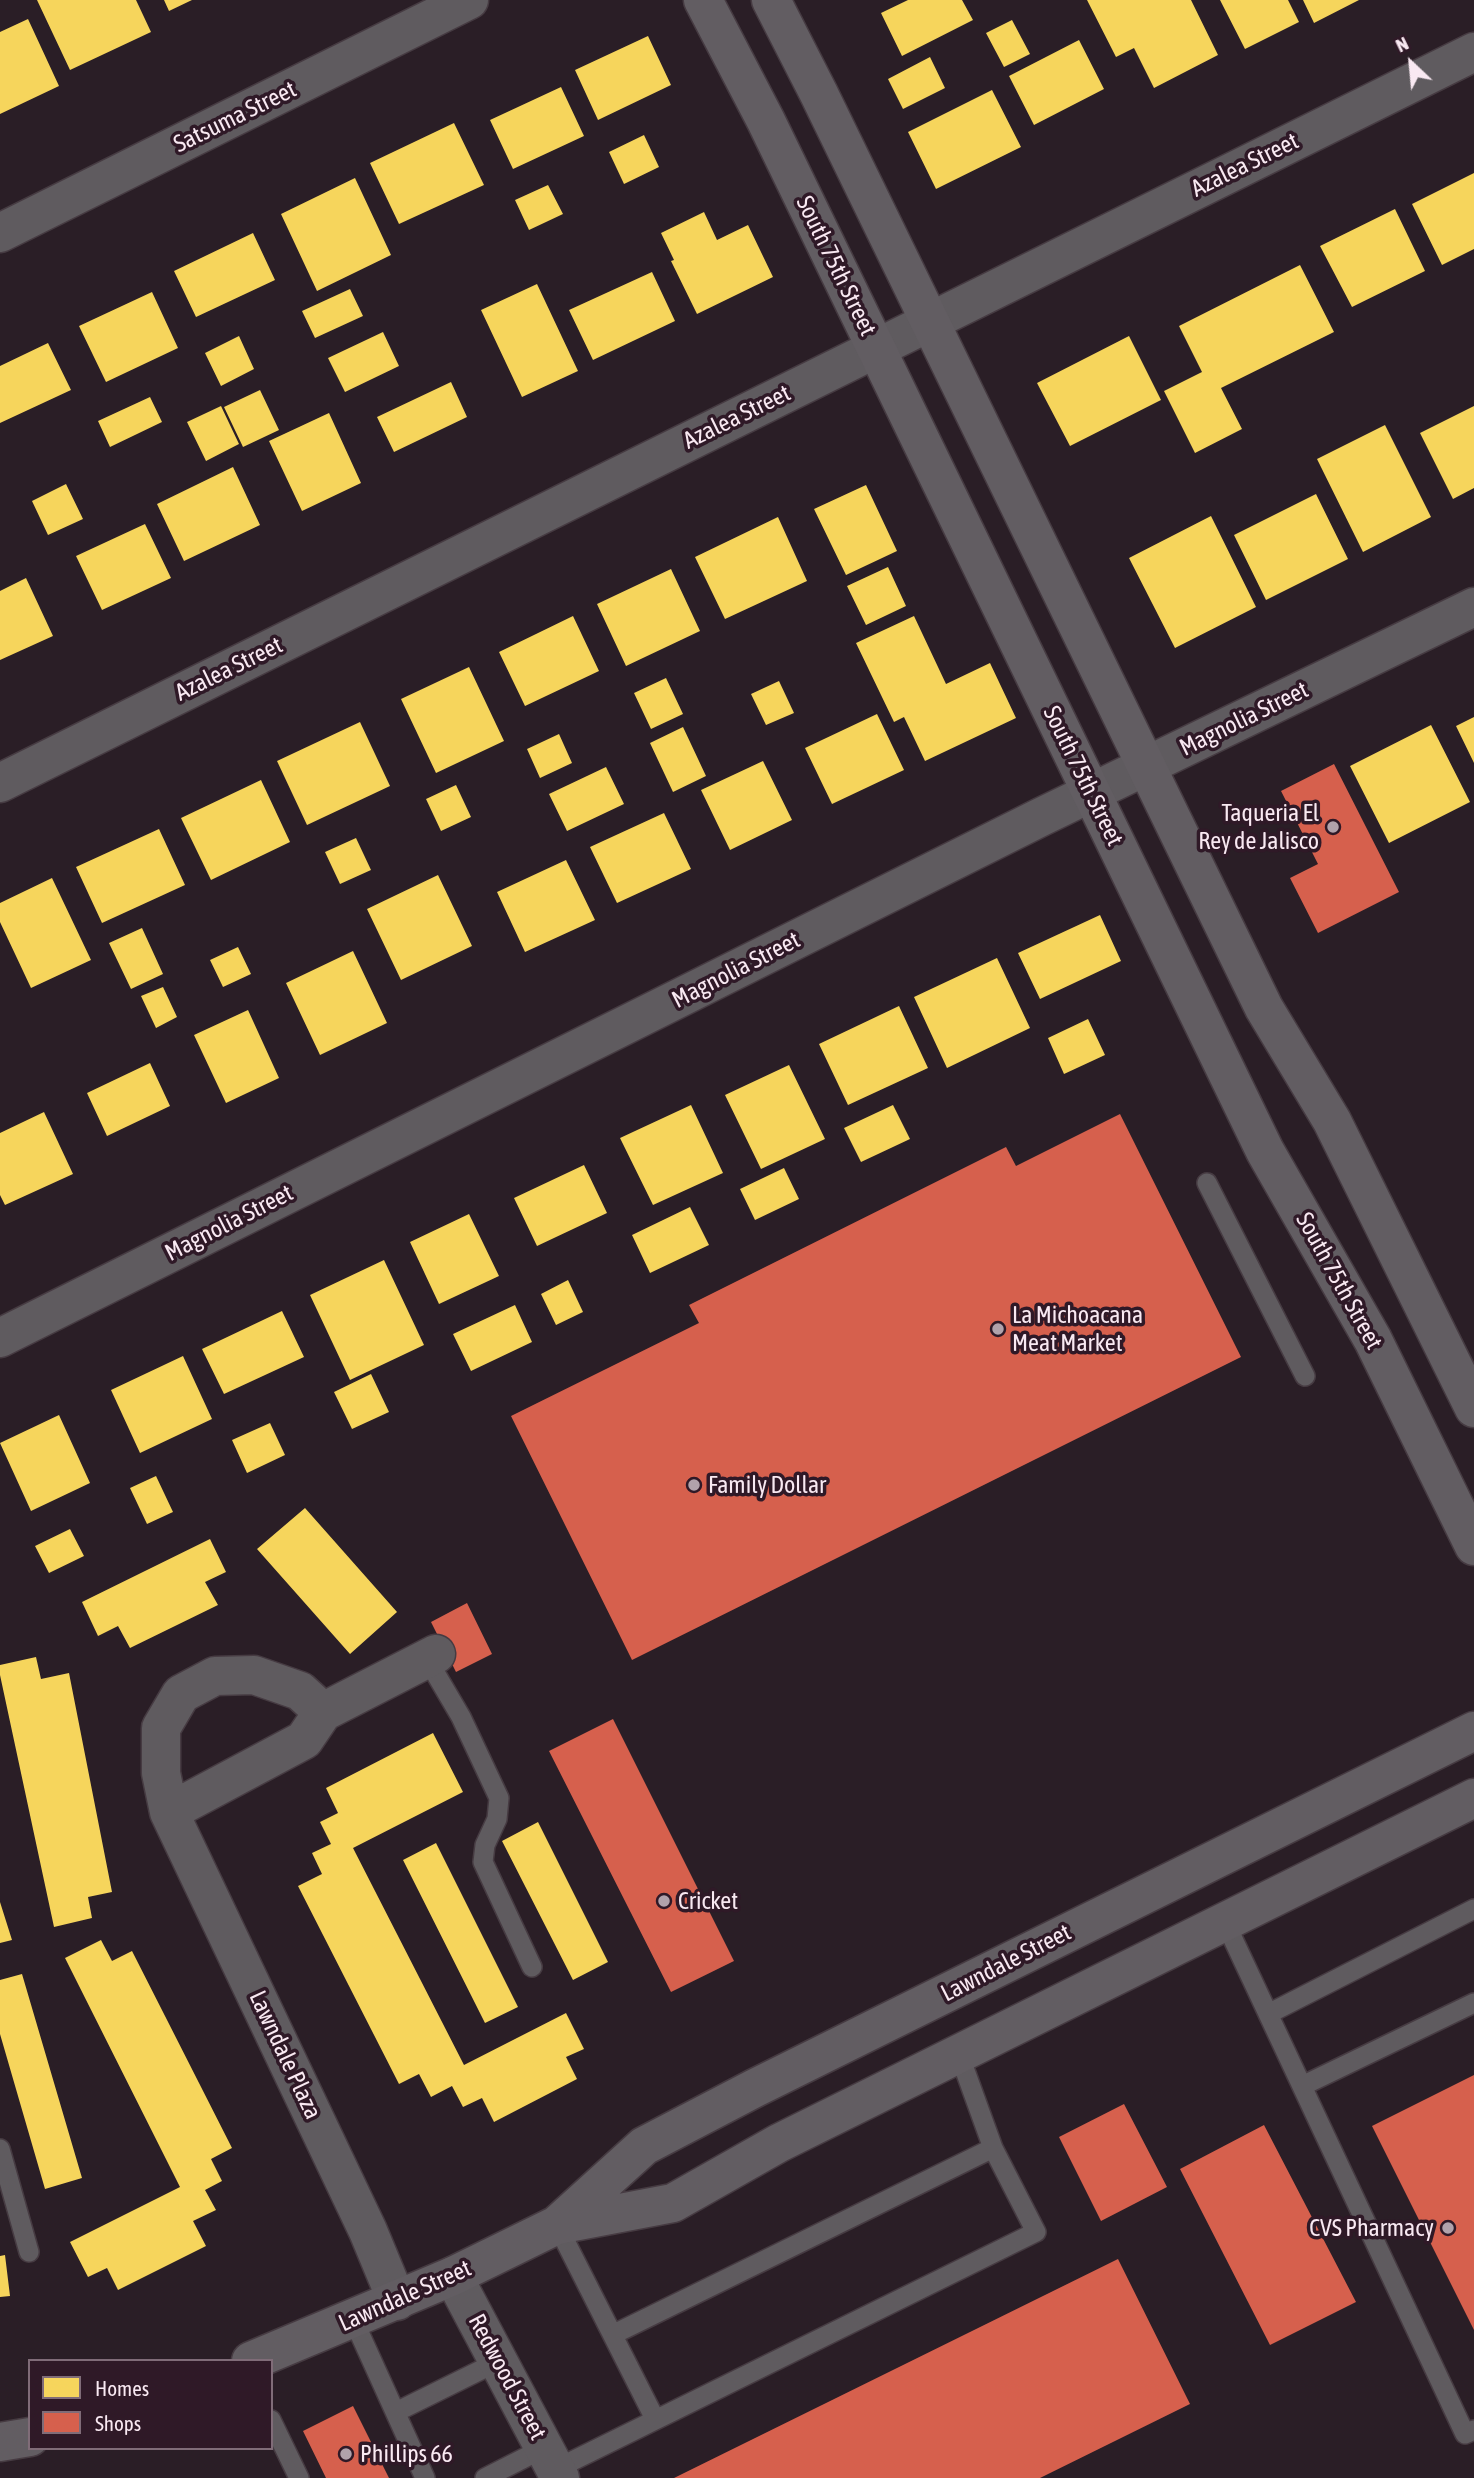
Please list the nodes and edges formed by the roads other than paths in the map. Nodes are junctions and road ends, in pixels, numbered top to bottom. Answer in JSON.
{"nodes":[{"id":1,"x":469,"y":0,"type":"edge"},
{"id":2,"x":703,"y":0,"type":"edge"},
{"id":3,"x":771,"y":0,"type":"edge"},
{"id":4,"x":1474,"y":52,"type":"edge"},
{"id":5,"x":0,"y":233,"type":"edge"},
{"id":6,"x":930,"y":321,"type":"junction"},
{"id":7,"x":876,"y":348,"type":"junction"},
{"id":8,"x":1474,"y":607,"type":"edge"},
{"id":9,"x":1146,"y":766,"type":"junction"},
{"id":10,"x":0,"y":783,"type":"edge"},
{"id":11,"x":1092,"y":793,"type":"junction"},
{"id":12,"x":1207,"y":1183,"type":"dead end"},
{"id":13,"x":0,"y":1338,"type":"edge"},
{"id":14,"x":1305,"y":1376,"type":"dead end"},
{"id":15,"x":1474,"y":1408,"type":"edge"},
{"id":16,"x":1474,"y":1546,"type":"edge"},
{"id":17,"x":431,"y":1656,"type":"joint"},
{"id":18,"x":323,"y":1712,"type":"junction"},
{"id":19,"x":1474,"y":1731,"type":"edge"},
{"id":20,"x":1474,"y":1798,"type":"edge"},
{"id":21,"x":169,"y":1812,"type":"junction"},
{"id":22,"x":1474,"y":1909,"type":"edge"},
{"id":23,"x":1225,"y":1922,"type":"junction"},
{"id":24,"x":533,"y":1967,"type":"dead end"},
{"id":25,"x":1474,"y":2003,"type":"edge"},
{"id":26,"x":1268,"y":2014,"type":"junction"},
{"id":27,"x":958,"y":2054,"type":"junction"},
{"id":28,"x":1302,"y":2086,"type":"junction"},
{"id":29,"x":993,"y":2148,"type":"junction"},
{"id":30,"x":0,"y":2149,"type":"edge"},
{"id":31,"x":557,"y":2225,"type":"junction"},
{"id":32,"x":29,"y":2252,"type":"dead end"},
{"id":33,"x":453,"y":2276,"type":"junction"},
{"id":34,"x":397,"y":2301,"type":"junction"},
{"id":35,"x":354,"y":2319,"type":"junction"},
{"id":36,"x":614,"y":2334,"type":"junction"},
{"id":37,"x":256,"y":2359,"type":"edge"},
{"id":38,"x":499,"y":2361,"type":"junction"},
{"id":39,"x":396,"y":2412,"type":"junction"},
{"id":40,"x":655,"y":2419,"type":"junction"},
{"id":41,"x":273,"y":2424,"type":"edge"},
{"id":42,"x":1474,"y":2430,"type":"edge"},
{"id":43,"x":28,"y":2437,"type":"edge"},
{"id":44,"x":0,"y":2442,"type":"edge"},
{"id":45,"x":553,"y":2465,"type":"edge"},
{"id":46,"x":299,"y":2478,"type":"edge"},
{"id":47,"x":425,"y":2478,"type":"edge"},
{"id":48,"x":485,"y":2478,"type":"edge"}],
"edges":[{"from":1,"to":5,"type":"street","name":"Satsuma Street"},
{"from":2,"to":7,"type":"main road","name":"South 75th Street"},
{"from":3,"to":6,"type":"main road"},
{"from":4,"to":6,"type":"street","name":"Azalea Street"},
{"from":6,"to":7,"type":"street","name":"Azalea Street"},
{"from":6,"to":9,"type":"main road"},
{"from":7,"to":10,"type":"street","name":"Azalea Street"},
{"from":7,"to":11,"type":"main road","name":"South 75th Street"},
{"from":8,"to":9,"type":"street","name":"Magnolia Street"},
{"from":9,"to":11,"type":"street","name":"Magnolia Street"},
{"from":9,"to":15,"type":"main road"},
{"from":11,"to":13,"type":"street","name":"Magnolia Street"},
{"from":11,"to":16,"type":"main road","name":"South 75th Street"},
{"from":12,"to":14,"type":"lane"},
{"from":17,"to":18,"type":"street"},
{"from":17,"to":24,"type":"lane"},
{"from":18,"to":21,"type":"street"},
{"from":18,"to":21,"type":"street","name":"Lawndale Plaza"},
{"from":19,"to":31,"type":"main road","name":"Lawndale Street"},
{"from":20,"to":23,"type":"main road","name":"Lawndale Street"},
{"from":21,"to":34,"type":"street","name":"Lawndale Plaza"},
{"from":22,"to":26,"type":"lane"},
{"from":23,"to":26,"type":"lane"},
{"from":23,"to":27,"type":"main road","name":"Lawndale Street"},
{"from":25,"to":28,"type":"lane"},
{"from":26,"to":28,"type":"lane"},
{"from":27,"to":29,"type":"lane"},
{"from":27,"to":31,"type":"main road","name":"Lawndale Street"},
{"from":28,"to":42,"type":"lane"},
{"from":29,"to":36,"type":"lane"},
{"from":29,"to":40,"type":"lane"},
{"from":30,"to":32,"type":"lane"},
{"from":31,"to":33,"type":"main road","name":"Lawndale Street"},
{"from":31,"to":36,"type":"lane"},
{"from":33,"to":34,"type":"main road","name":"Lawndale Street"},
{"from":33,"to":38,"type":"street","name":"Redwood Street"},
{"from":34,"to":35,"type":"main road","name":"Lawndale Street"},
{"from":35,"to":37,"type":"main road","name":"Lawndale Street"},
{"from":35,"to":39,"type":"lane"},
{"from":36,"to":40,"type":"lane"},
{"from":38,"to":39,"type":"lane"},
{"from":38,"to":45,"type":"street","name":"Redwood Street"},
{"from":39,"to":47,"type":"lane"},
{"from":40,"to":45,"type":"lane"},
{"from":41,"to":46,"type":"lane"},
{"from":43,"to":44,"type":"main road"},
{"from":45,"to":48,"type":"lane"}]}
